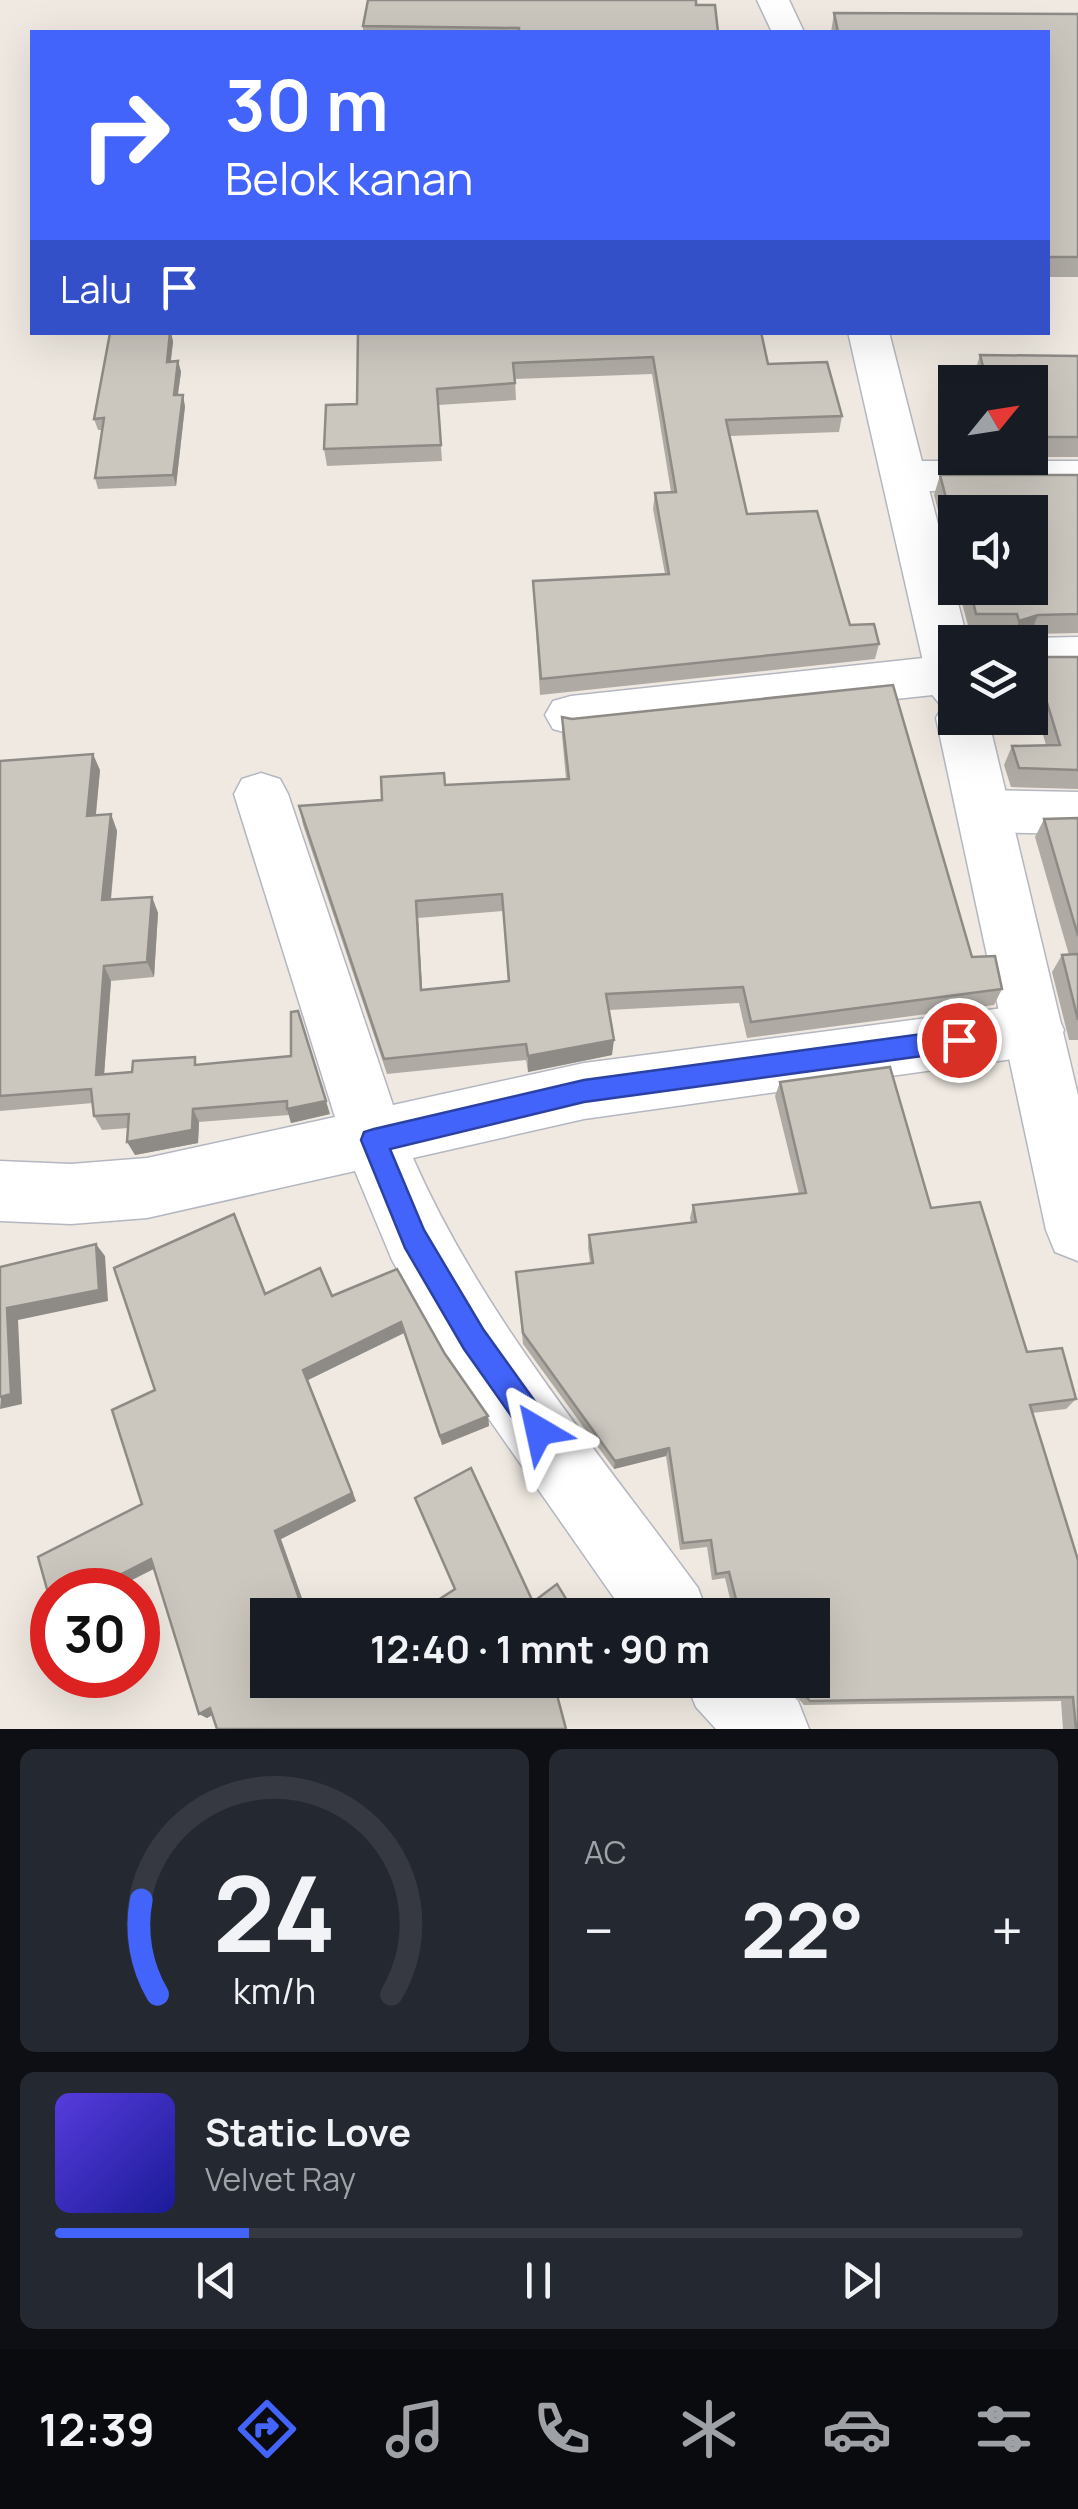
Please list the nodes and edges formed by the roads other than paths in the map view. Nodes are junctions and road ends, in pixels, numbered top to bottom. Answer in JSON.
{"nodes":[{"id":1,"x":773,"y":0,"type":"edge"},
{"id":2,"x":787,"y":30,"type":"edge"},
{"id":3,"x":869,"y":335,"type":"edge"},
{"id":4,"x":903,"y":476,"type":"junction"},
{"id":5,"x":1078,"y":476,"type":"edge"},
{"id":6,"x":940,"y":625,"type":"edge"},
{"id":7,"x":1078,"y":655,"type":"edge"},
{"id":8,"x":1048,"y":656,"type":"edge"},
{"id":9,"x":938,"y":681,"type":"edge"},
{"id":10,"x":571,"y":715,"type":"edge"},
{"id":11,"x":967,"y":735,"type":"edge"},
{"id":12,"x":262,"y":794,"type":"dead end"},
{"id":13,"x":986,"y":811,"type":"junction"},
{"id":14,"x":1078,"y":813,"type":"edge"},
{"id":15,"x":1052,"y":1059,"type":"edge"},
{"id":16,"x":374,"y":1140,"type":"junction"},
{"id":17,"x":0,"y":1191,"type":"edge"},
{"id":18,"x":1078,"y":1230,"type":"edge"},
{"id":19,"x":659,"y":1598,"type":"edge"},
{"id":20,"x":740,"y":1698,"type":"edge"},
{"id":21,"x":770,"y":1729,"type":"edge"}],
"edges":[{"from":1,"to":2,"type":"street"},
{"from":3,"to":4,"type":"street"},
{"from":4,"to":5,"type":"street"},
{"from":4,"to":6,"type":"street"},
{"from":7,"to":8,"type":"street"},
{"from":9,"to":10,"type":"street"},
{"from":11,"to":13,"type":"street"},
{"from":12,"to":16,"type":"street"},
{"from":13,"to":14,"type":"street"},
{"from":13,"to":15,"type":"street"},
{"from":15,"to":16,"type":"street"},
{"from":15,"to":18,"type":"street"},
{"from":16,"to":17,"type":"street"},
{"from":16,"to":19,"type":"street"},
{"from":20,"to":21,"type":"street"}]}
